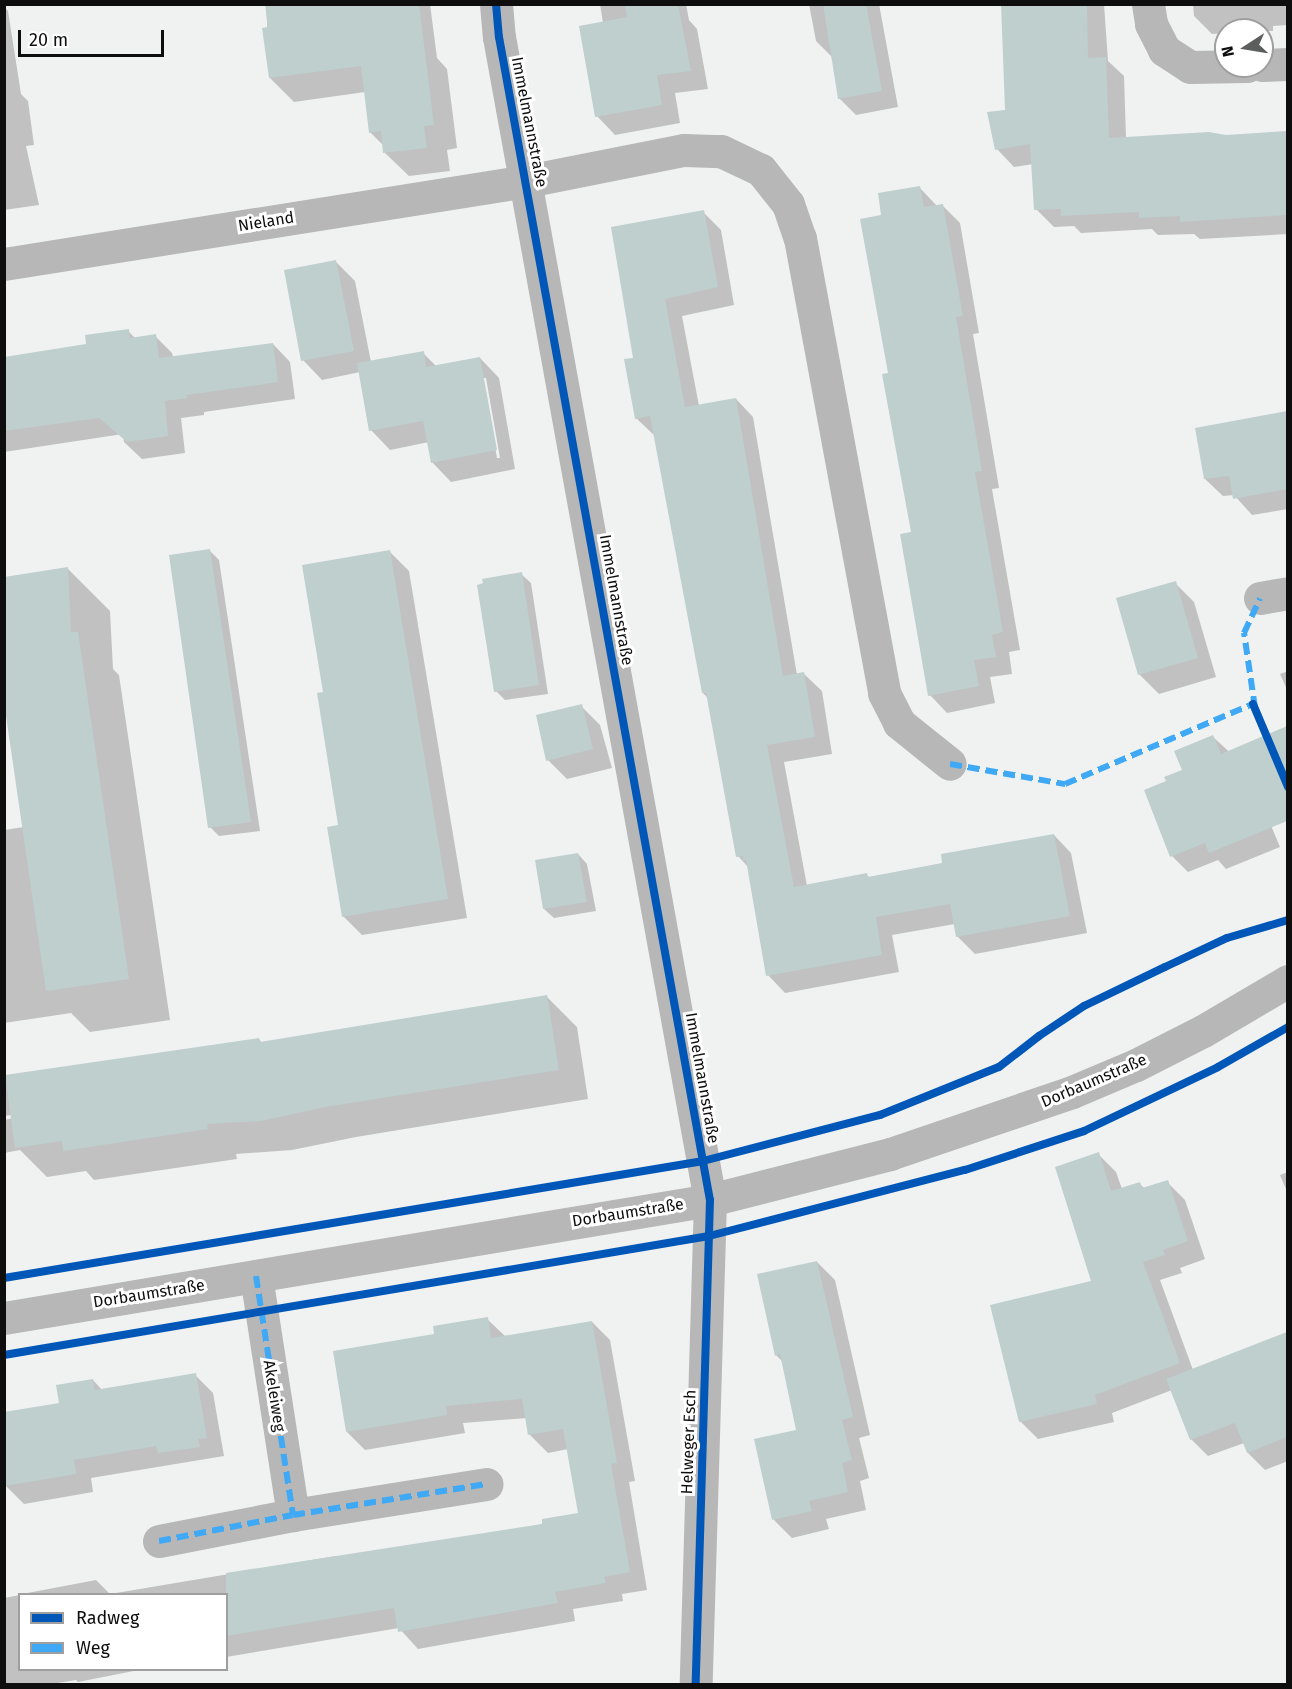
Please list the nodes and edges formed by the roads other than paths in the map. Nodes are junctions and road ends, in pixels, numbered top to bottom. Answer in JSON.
{"nodes":[{"id":1,"x":496,"y":4,"type":"edge"},
{"id":2,"x":1148,"y":4,"type":"edge"},
{"id":3,"x":1214,"y":67,"type":"edge"},
{"id":4,"x":527,"y":181,"type":"junction"},
{"id":5,"x":4,"y":264,"type":"edge"},
{"id":6,"x":950,"y":764,"type":"dead end"},
{"id":7,"x":1287,"y":981,"type":"edge"},
{"id":8,"x":710,"y":1200,"type":"junction"},
{"id":9,"x":256,"y":1276,"type":"junction"},
{"id":10,"x":4,"y":1318,"type":"edge"},
{"id":11,"x":487,"y":1484,"type":"dead end"},
{"id":12,"x":293,"y":1515,"type":"junction"},
{"id":13,"x":159,"y":1541,"type":"dead end"},
{"id":14,"x":696,"y":1684,"type":"edge"}],
"edges":[{"from":1,"to":4,"type":"street","name":"Immelmannstraße"},
{"from":2,"to":3,"type":"street"},
{"from":4,"to":5,"type":"street","name":"Nieland"},
{"from":4,"to":6,"type":"street","name":"Immelmannstraße"},
{"from":4,"to":8,"type":"street","name":"Immelmannstraße"},
{"from":7,"to":8,"type":"street","name":"Dorbaumstraße"},
{"from":8,"to":9,"type":"street","name":"Dorbaumstraße"},
{"from":8,"to":14,"type":"street","name":"Helweger Esch"},
{"from":9,"to":10,"type":"street","name":"Dorbaumstraße"},
{"from":9,"to":12,"type":"street","name":"Akeleiweg"},
{"from":11,"to":12,"type":"street"},
{"from":12,"to":13,"type":"street"}]}
